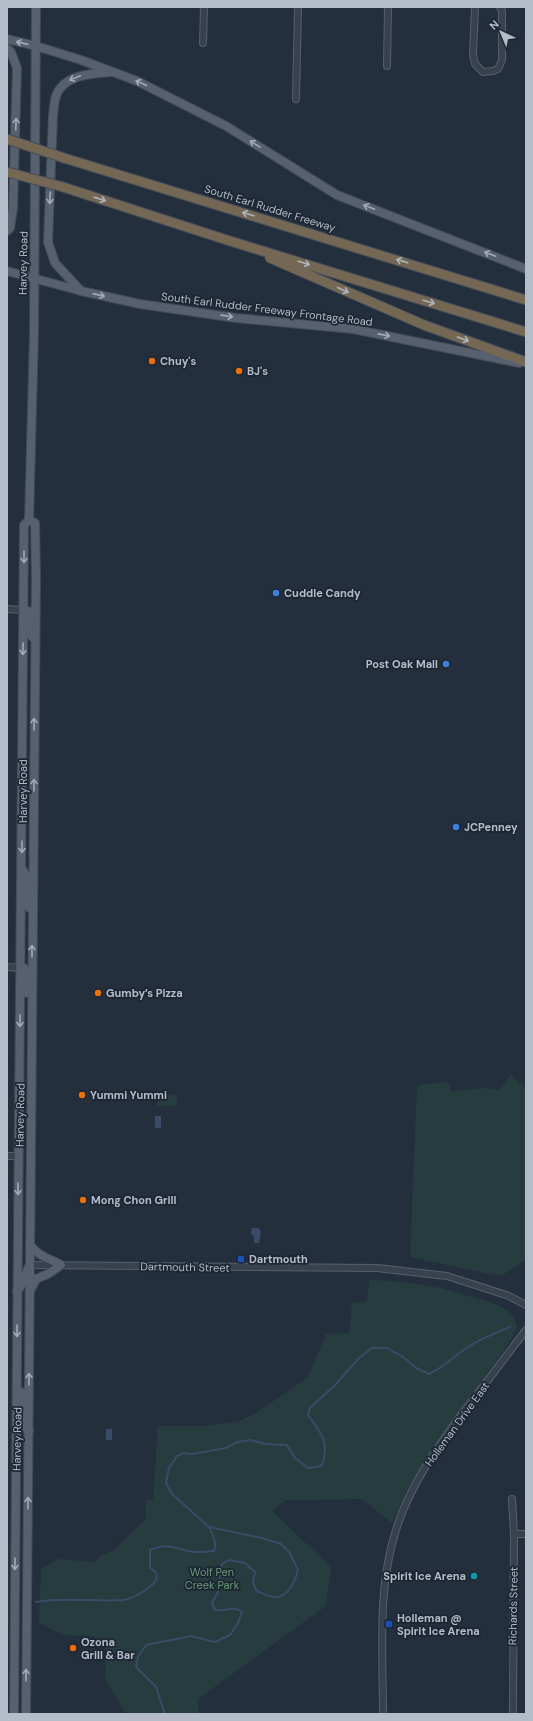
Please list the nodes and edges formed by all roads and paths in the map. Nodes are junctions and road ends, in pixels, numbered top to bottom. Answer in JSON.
{"nodes":[{"id":1,"x":36,"y":7,"type":"edge"},
{"id":2,"x":204,"y":7,"type":"edge"},
{"id":3,"x":298,"y":7,"type":"edge"},
{"id":4,"x":388,"y":7,"type":"edge"},
{"id":5,"x":475,"y":7,"type":"edge"},
{"id":6,"x":500,"y":7,"type":"edge"},
{"id":7,"x":7,"y":39,"type":"edge"},
{"id":8,"x":203,"y":43,"type":"dead end"},
{"id":9,"x":36,"y":46,"type":"junction"},
{"id":10,"x":7,"y":48,"type":"edge"},
{"id":11,"x":387,"y":66,"type":"dead end"},
{"id":12,"x":114,"y":72,"type":"junction"},
{"id":13,"x":296,"y":99,"type":"dead end"},
{"id":14,"x":7,"y":139,"type":"edge"},
{"id":15,"x":7,"y":172,"type":"edge"},
{"id":16,"x":7,"y":231,"type":"edge"},
{"id":17,"x":230,"y":241,"type":"junction"},
{"id":18,"x":526,"y":269,"type":"edge"},
{"id":19,"x":7,"y":271,"type":"edge"},
{"id":20,"x":34,"y":278,"type":"junction"},
{"id":21,"x":479,"y":285,"type":"junction"},
{"id":22,"x":81,"y":291,"type":"junction"},
{"id":23,"x":526,"y":293,"type":"edge"},
{"id":24,"x":526,"y":300,"type":"edge"},
{"id":25,"x":526,"y":332,"type":"edge"},
{"id":26,"x":526,"y":362,"type":"edge"},
{"id":27,"x":526,"y":365,"type":"edge"},
{"id":28,"x":29,"y":520,"type":"junction"},
{"id":29,"x":7,"y":609,"type":"edge"},
{"id":30,"x":23,"y":610,"type":"junction"},
{"id":31,"x":35,"y":639,"type":"junction"},
{"id":32,"x":34,"y":763,"type":"junction"},
{"id":33,"x":22,"y":764,"type":"junction"},
{"id":34,"x":22,"y":869,"type":"junction"},
{"id":35,"x":33,"y":909,"type":"junction"},
{"id":36,"x":7,"y":967,"type":"edge"},
{"id":37,"x":21,"y":968,"type":"junction"},
{"id":38,"x":32,"y":1004,"type":"junction"},
{"id":39,"x":31,"y":1130,"type":"junction"},
{"id":40,"x":7,"y":1156,"type":"edge"},
{"id":41,"x":18,"y":1156,"type":"junction"},
{"id":42,"x":30,"y":1190,"type":"junction"},
{"id":43,"x":18,"y":1236,"type":"junction"},
{"id":44,"x":30,"y":1244,"type":"junction"},
{"id":45,"x":61,"y":1265,"type":"junction"},
{"id":46,"x":29,"y":1266,"type":"junction"},
{"id":47,"x":17,"y":1292,"type":"junction"},
{"id":48,"x":30,"y":1294,"type":"junction"},
{"id":49,"x":526,"y":1305,"type":"edge"},
{"id":50,"x":526,"y":1330,"type":"edge"},
{"id":51,"x":17,"y":1390,"type":"junction"},
{"id":52,"x":28,"y":1431,"type":"junction"},
{"id":53,"x":512,"y":1499,"type":"dead end"},
{"id":54,"x":16,"y":1511,"type":"junction"},
{"id":55,"x":514,"y":1534,"type":"junction"},
{"id":56,"x":526,"y":1534,"type":"edge"},
{"id":57,"x":27,"y":1550,"type":"junction"},
{"id":58,"x":10,"y":1629,"type":"edge"},
{"id":59,"x":14,"y":1714,"type":"edge"},
{"id":60,"x":26,"y":1714,"type":"edge"},
{"id":61,"x":383,"y":1714,"type":"edge"},
{"id":62,"x":513,"y":1714,"type":"edge"}],
"edges":[{"from":1,"to":9,"type":"main road","name":"Harvey Road"},
{"from":2,"to":8,"type":"street"},
{"from":3,"to":13,"type":"street"},
{"from":4,"to":11,"type":"street"},
{"from":5,"to":6,"type":"street"},
{"from":9,"to":7,"type":"main road","one_way":true},
{"from":9,"to":12,"type":"main road"},
{"from":9,"to":20,"type":"main road","name":"Harvey Road"},
{"from":16,"to":10,"type":"main road","one_way":true},
{"from":18,"to":12,"type":"main road","one_way":true},
{"from":12,"to":22,"type":"main road","one_way":true},
{"from":21,"to":14,"type":"highway","name":"South Earl Rudder Freeway","one_way":true,"bridge":true},
{"from":15,"to":17,"type":"highway","one_way":true,"bridge":true},
{"from":17,"to":25,"type":"highway","one_way":true},
{"from":17,"to":26,"type":"highway","one_way":true},
{"from":19,"to":20,"type":"main road","name":"South Earl Rudder Freeway Frontage Road"},
{"from":20,"to":22,"type":"main road","name":"South Earl Rudder Freeway Frontage Road"},
{"from":20,"to":28,"type":"main road","name":"Harvey Road"},
{"from":21,"to":23,"type":"highway"},
{"from":21,"to":24,"type":"highway","name":"South Earl Rudder Freeway"},
{"from":22,"to":27,"type":"main road","name":"South Earl Rudder Freeway Frontage Road","one_way":true},
{"from":28,"to":30,"type":"main road","name":"Harvey Road","one_way":true},
{"from":28,"to":31,"type":"main road","name":"Harvey Road"},
{"from":29,"to":30,"type":"street"},
{"from":30,"to":31,"type":"main road"},
{"from":30,"to":33,"type":"main road","name":"Harvey Road","one_way":true},
{"from":32,"to":31,"type":"main road","name":"Harvey Road","one_way":true},
{"from":32,"to":33,"type":"main road"},
{"from":35,"to":32,"type":"main road","name":"Harvey Road","one_way":true},
{"from":33,"to":34,"type":"main road","name":"Harvey Road","one_way":true},
{"from":34,"to":35,"type":"main road"},
{"from":34,"to":37,"type":"main road","name":"Harvey Road"},
{"from":38,"to":35,"type":"main road","name":"Harvey Road","one_way":true},
{"from":36,"to":37,"type":"street"},
{"from":37,"to":38,"type":"main road"},
{"from":37,"to":41,"type":"main road","name":"Harvey Road","one_way":true},
{"from":38,"to":39,"type":"main road","name":"Harvey Road"},
{"from":39,"to":41,"type":"main road"},
{"from":39,"to":42,"type":"main road","name":"Harvey Road"},
{"from":40,"to":41,"type":"street"},
{"from":41,"to":42,"type":"main road"},
{"from":41,"to":43,"type":"main road","name":"Harvey Road","one_way":true},
{"from":42,"to":44,"type":"main road","name":"Harvey Road"},
{"from":43,"to":46,"type":"main road"},
{"from":43,"to":47,"type":"main road","name":"Harvey Road"},
{"from":44,"to":45,"type":"main road"},
{"from":44,"to":46,"type":"main road","name":"Harvey Road"},
{"from":45,"to":46,"type":"street","name":"Dartmouth Street"},
{"from":45,"to":48,"type":"main road"},
{"from":45,"to":49,"type":"street","name":"Dartmouth Street"},
{"from":46,"to":47,"type":"main road"},
{"from":46,"to":48,"type":"main road","name":"Harvey Road"},
{"from":47,"to":51,"type":"main road","name":"Harvey Road","one_way":true},
{"from":52,"to":48,"type":"main road","name":"Harvey Road","one_way":true},
{"from":50,"to":61,"type":"street","name":"Holleman Drive East"},
{"from":51,"to":52,"type":"main road"},
{"from":51,"to":54,"type":"main road","name":"Harvey Road"},
{"from":57,"to":52,"type":"main road","name":"Harvey Road","one_way":true},
{"from":53,"to":55,"type":"street","name":"Richards Street"},
{"from":54,"to":57,"type":"main road"},
{"from":54,"to":58,"type":"main road","name":"Harvey Road","one_way":true},
{"from":55,"to":56,"type":"street"},
{"from":55,"to":62,"type":"street","name":"Richards Street"},
{"from":60,"to":57,"type":"main road","name":"Harvey Road","one_way":true},
{"from":58,"to":59,"type":"main road","name":"Harvey Road"}]}
